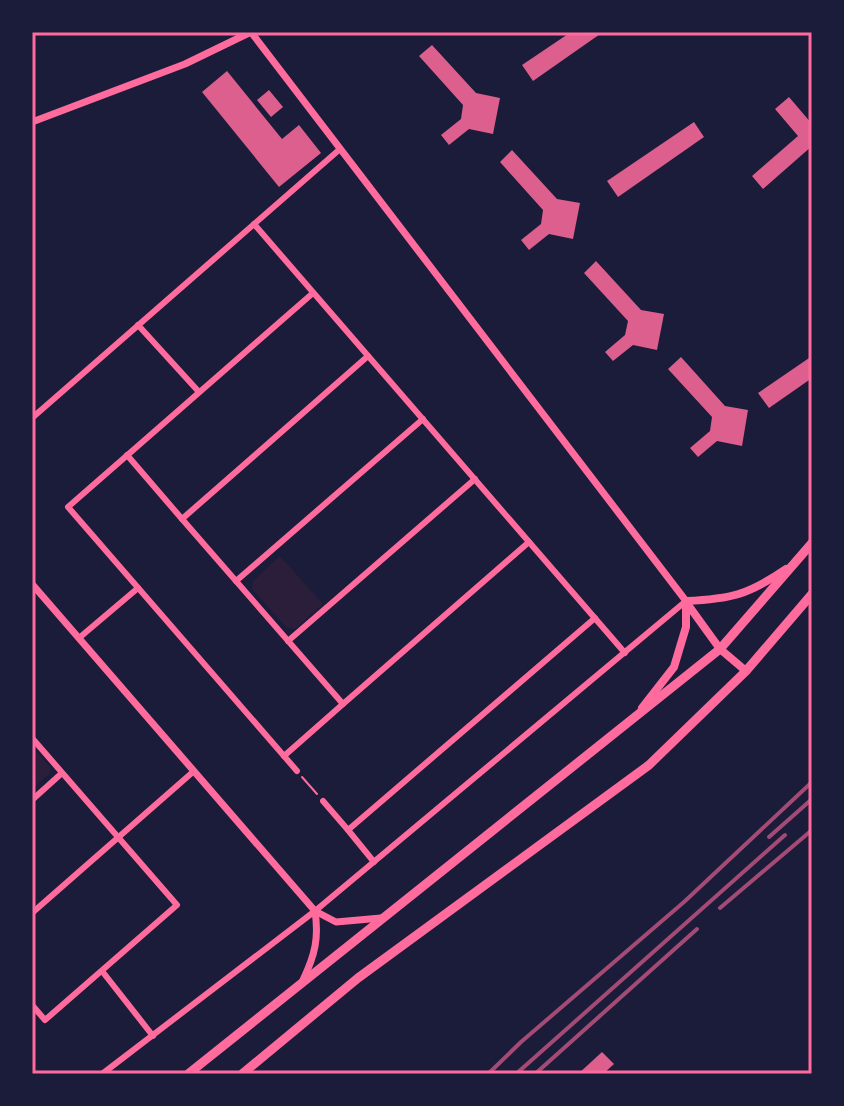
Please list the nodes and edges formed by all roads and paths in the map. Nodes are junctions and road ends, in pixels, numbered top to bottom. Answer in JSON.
{"nodes":[{"id":1,"x":251,"y":32,"type":"edge"},
{"id":2,"x":32,"y":122,"type":"edge"},
{"id":3,"x":340,"y":149,"type":"junction"},
{"id":4,"x":254,"y":224,"type":"junction"},
{"id":5,"x":313,"y":293,"type":"junction"},
{"id":6,"x":138,"y":325,"type":"junction"},
{"id":7,"x":368,"y":356,"type":"junction"},
{"id":8,"x":199,"y":392,"type":"junction"},
{"id":9,"x":32,"y":418,"type":"edge"},
{"id":10,"x":423,"y":419,"type":"junction"},
{"id":11,"x":127,"y":455,"type":"junction"},
{"id":12,"x":475,"y":479,"type":"junction"},
{"id":13,"x":182,"y":519,"type":"junction"},
{"id":14,"x":529,"y":542,"type":"junction"},
{"id":15,"x":812,"y":543,"type":"edge"},
{"id":16,"x":793,"y":564,"type":"junction"},
{"id":17,"x":236,"y":581,"type":"junction"},
{"id":18,"x":32,"y":584,"type":"edge"},
{"id":19,"x":138,"y":588,"type":"junction"},
{"id":20,"x":812,"y":594,"type":"edge"},
{"id":21,"x":686,"y":601,"type":"junction"},
{"id":22,"x":595,"y":618,"type":"junction"},
{"id":23,"x":79,"y":638,"type":"junction"},
{"id":24,"x":288,"y":641,"type":"junction"},
{"id":25,"x":720,"y":649,"type":"junction"},
{"id":26,"x":625,"y":653,"type":"junction"},
{"id":27,"x":746,"y":671,"type":"junction"},
{"id":28,"x":343,"y":704,"type":"junction"},
{"id":29,"x":637,"y":716,"type":"junction"},
{"id":30,"x":32,"y":738,"type":"edge"},
{"id":31,"x":284,"y":756,"type":"junction"},
{"id":32,"x":194,"y":771,"type":"junction"},
{"id":33,"x":297,"y":771,"type":"joint"},
{"id":34,"x":62,"y":773,"type":"junction"},
{"id":35,"x":32,"y":800,"type":"edge"},
{"id":36,"x":323,"y":801,"type":"joint"},
{"id":37,"x":348,"y":830,"type":"junction"},
{"id":38,"x":118,"y":837,"type":"junction"},
{"id":39,"x":374,"y":862,"type":"junction"},
{"id":40,"x":315,"y":911,"type":"junction"},
{"id":41,"x":32,"y":913,"type":"edge"},
{"id":42,"x":383,"y":917,"type":"junction"},
{"id":43,"x":102,"y":971,"type":"junction"},
{"id":44,"x":303,"y":980,"type":"junction"},
{"id":45,"x":32,"y":1005,"type":"edge"},
{"id":46,"x":153,"y":1036,"type":"junction"},
{"id":47,"x":102,"y":1074,"type":"edge"},
{"id":48,"x":188,"y":1074,"type":"edge"},
{"id":49,"x":242,"y":1074,"type":"edge"}],
"edges":[{"from":1,"to":2,"type":"street"},
{"from":1,"to":3,"type":"street"},
{"from":3,"to":4,"type":"street"},
{"from":3,"to":21,"type":"street"},
{"from":4,"to":5,"type":"street"},
{"from":4,"to":6,"type":"street"},
{"from":5,"to":7,"type":"street"},
{"from":5,"to":8,"type":"street"},
{"from":6,"to":8,"type":"street"},
{"from":6,"to":9,"type":"street"},
{"from":7,"to":10,"type":"street"},
{"from":7,"to":13,"type":"street"},
{"from":8,"to":11,"type":"street"},
{"from":10,"to":12,"type":"street"},
{"from":10,"to":17,"type":"street"},
{"from":11,"to":13,"type":"street"},
{"from":11,"to":19,"type":"street"},
{"from":12,"to":14,"type":"street"},
{"from":12,"to":24,"type":"street"},
{"from":13,"to":17,"type":"street"},
{"from":14,"to":22,"type":"street"},
{"from":14,"to":28,"type":"street"},
{"from":15,"to":16,"type":"main road"},
{"from":16,"to":21,"type":"main road"},
{"from":16,"to":25,"type":"main road"},
{"from":17,"to":24,"type":"street"},
{"from":18,"to":23,"type":"street"},
{"from":19,"to":23,"type":"street"},
{"from":19,"to":31,"type":"street"},
{"from":20,"to":27,"type":"main road"},
{"from":21,"to":25,"type":"main road"},
{"from":21,"to":26,"type":"street"},
{"from":21,"to":29,"type":"main road"},
{"from":22,"to":26,"type":"street"},
{"from":22,"to":37,"type":"street"},
{"from":23,"to":32,"type":"street"},
{"from":24,"to":28,"type":"street"},
{"from":25,"to":27,"type":"main road"},
{"from":25,"to":29,"type":"main road"},
{"from":26,"to":39,"type":"street"},
{"from":27,"to":49,"type":"main road"},
{"from":28,"to":31,"type":"street"},
{"from":29,"to":42,"type":"main road"},
{"from":30,"to":34,"type":"street"},
{"from":31,"to":33,"type":"street"},
{"from":32,"to":38,"type":"street"},
{"from":32,"to":40,"type":"street"},
{"from":33,"to":36,"type":"path"},
{"from":34,"to":35,"type":"street"},
{"from":34,"to":38,"type":"street"},
{"from":36,"to":37,"type":"street"},
{"from":37,"to":39,"type":"street"},
{"from":38,"to":41,"type":"street"},
{"from":38,"to":43,"type":"street"},
{"from":39,"to":40,"type":"street"},
{"from":40,"to":42,"type":"street"},
{"from":40,"to":44,"type":"street"},
{"from":40,"to":46,"type":"street"},
{"from":42,"to":44,"type":"main road"},
{"from":43,"to":45,"type":"street"},
{"from":43,"to":46,"type":"street"},
{"from":44,"to":48,"type":"main road"},
{"from":46,"to":47,"type":"street"}]}
